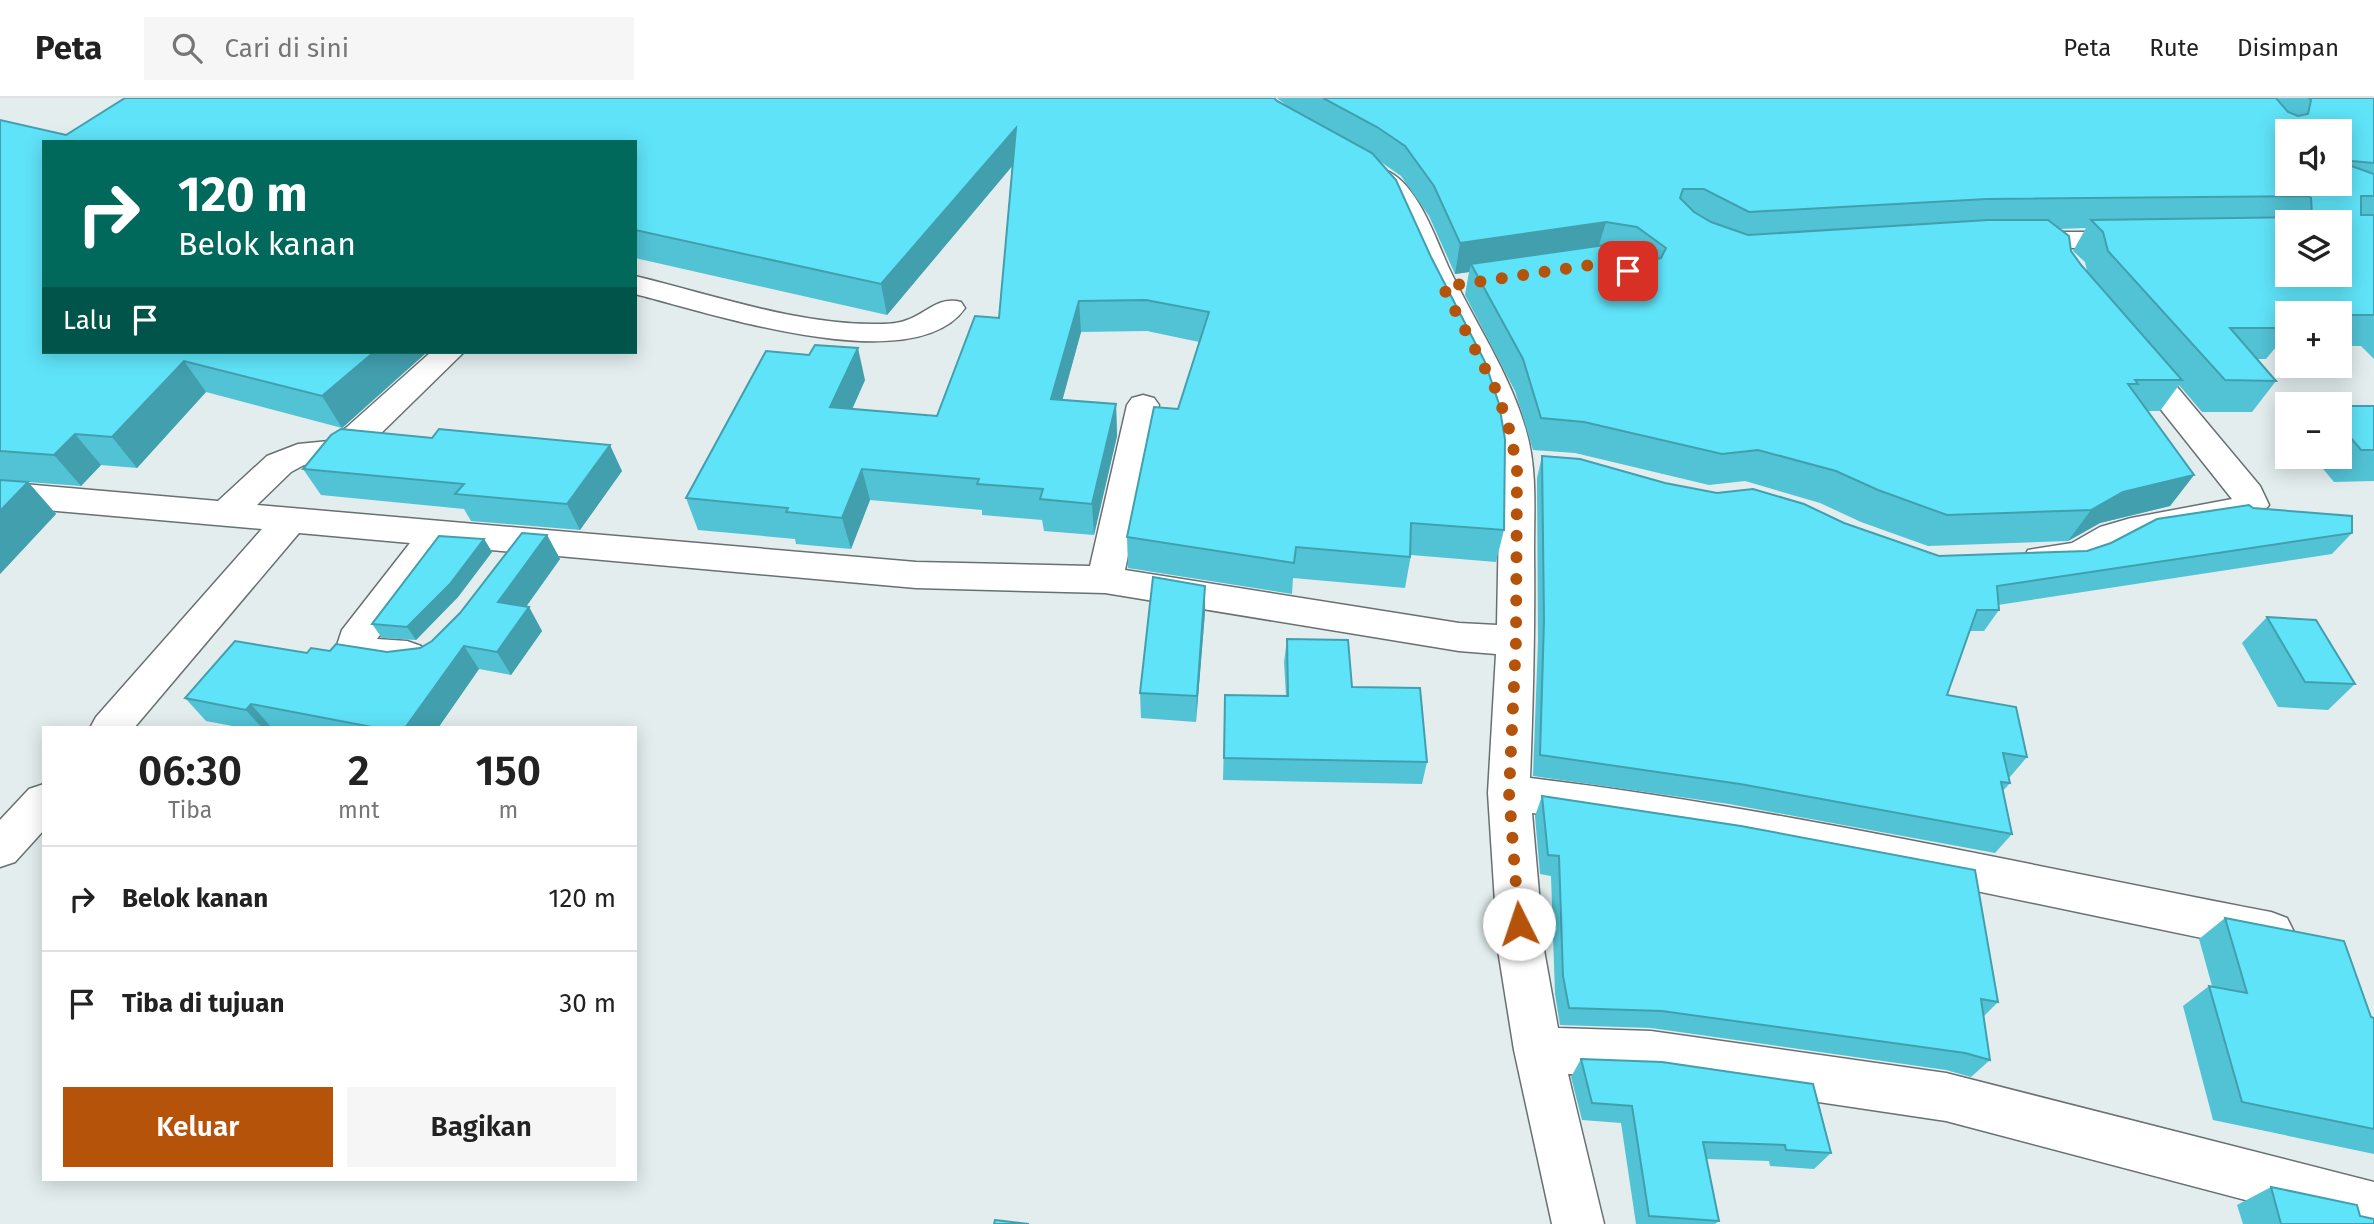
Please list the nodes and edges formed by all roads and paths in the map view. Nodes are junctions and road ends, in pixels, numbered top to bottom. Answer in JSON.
{"nodes":[{"id":1,"x":1356,"y":160,"type":"edge"},
{"id":2,"x":1986,"y":240,"type":"edge"},
{"id":3,"x":2039,"y":240,"type":"junction"},
{"id":4,"x":2161,"y":240,"type":"edge"},
{"id":5,"x":2070,"y":272,"type":"edge"},
{"id":6,"x":637,"y":285,"type":"edge"},
{"id":7,"x":950,"y":308,"type":"dead end"},
{"id":8,"x":2120,"y":339,"type":"edge"},
{"id":9,"x":447,"y":354,"type":"edge"},
{"id":10,"x":1143,"y":405,"type":"dead end"},
{"id":11,"x":0,"y":494,"type":"edge"},
{"id":12,"x":227,"y":513,"type":"junction"},
{"id":13,"x":292,"y":518,"type":"junction"},
{"id":14,"x":439,"y":531,"type":"junction"},
{"id":15,"x":525,"y":538,"type":"junction"},
{"id":16,"x":2015,"y":560,"type":"edge"},
{"id":17,"x":503,"y":569,"type":"edge"},
{"id":18,"x":1105,"y":580,"type":"junction"},
{"id":19,"x":1507,"y":641,"type":"junction"},
{"id":20,"x":438,"y":647,"type":"edge"},
{"id":21,"x":112,"y":726,"type":"edge"},
{"id":22,"x":1509,"y":793,"type":"junction"},
{"id":23,"x":42,"y":803,"type":"edge"},
{"id":24,"x":0,"y":849,"type":"edge"},
{"id":25,"x":2307,"y":939,"type":"edge"},
{"id":26,"x":1538,"y":1051,"type":"junction"},
{"id":27,"x":2374,"y":1208,"type":"edge"},
{"id":28,"x":1578,"y":1224,"type":"edge"}],
"edges":[{"from":1,"to":19,"type":"street"},
{"from":2,"to":3,"type":"street"},
{"from":3,"to":4,"type":"street"},
{"from":3,"to":5,"type":"street"},
{"from":6,"to":7,"type":"street"},
{"from":8,"to":16,"type":"street"},
{"from":9,"to":12,"type":"street"},
{"from":10,"to":18,"type":"street"},
{"from":11,"to":12,"type":"street"},
{"from":12,"to":13,"type":"street"},
{"from":13,"to":14,"type":"street"},
{"from":13,"to":21,"type":"street"},
{"from":14,"to":15,"type":"street"},
{"from":14,"to":20,"type":"street"},
{"from":15,"to":17,"type":"street"},
{"from":15,"to":18,"type":"street"},
{"from":18,"to":19,"type":"street"},
{"from":19,"to":22,"type":"street"},
{"from":22,"to":25,"type":"street"},
{"from":22,"to":26,"type":"street"},
{"from":23,"to":24,"type":"street"},
{"from":26,"to":27,"type":"street"},
{"from":26,"to":28,"type":"street"}]}
